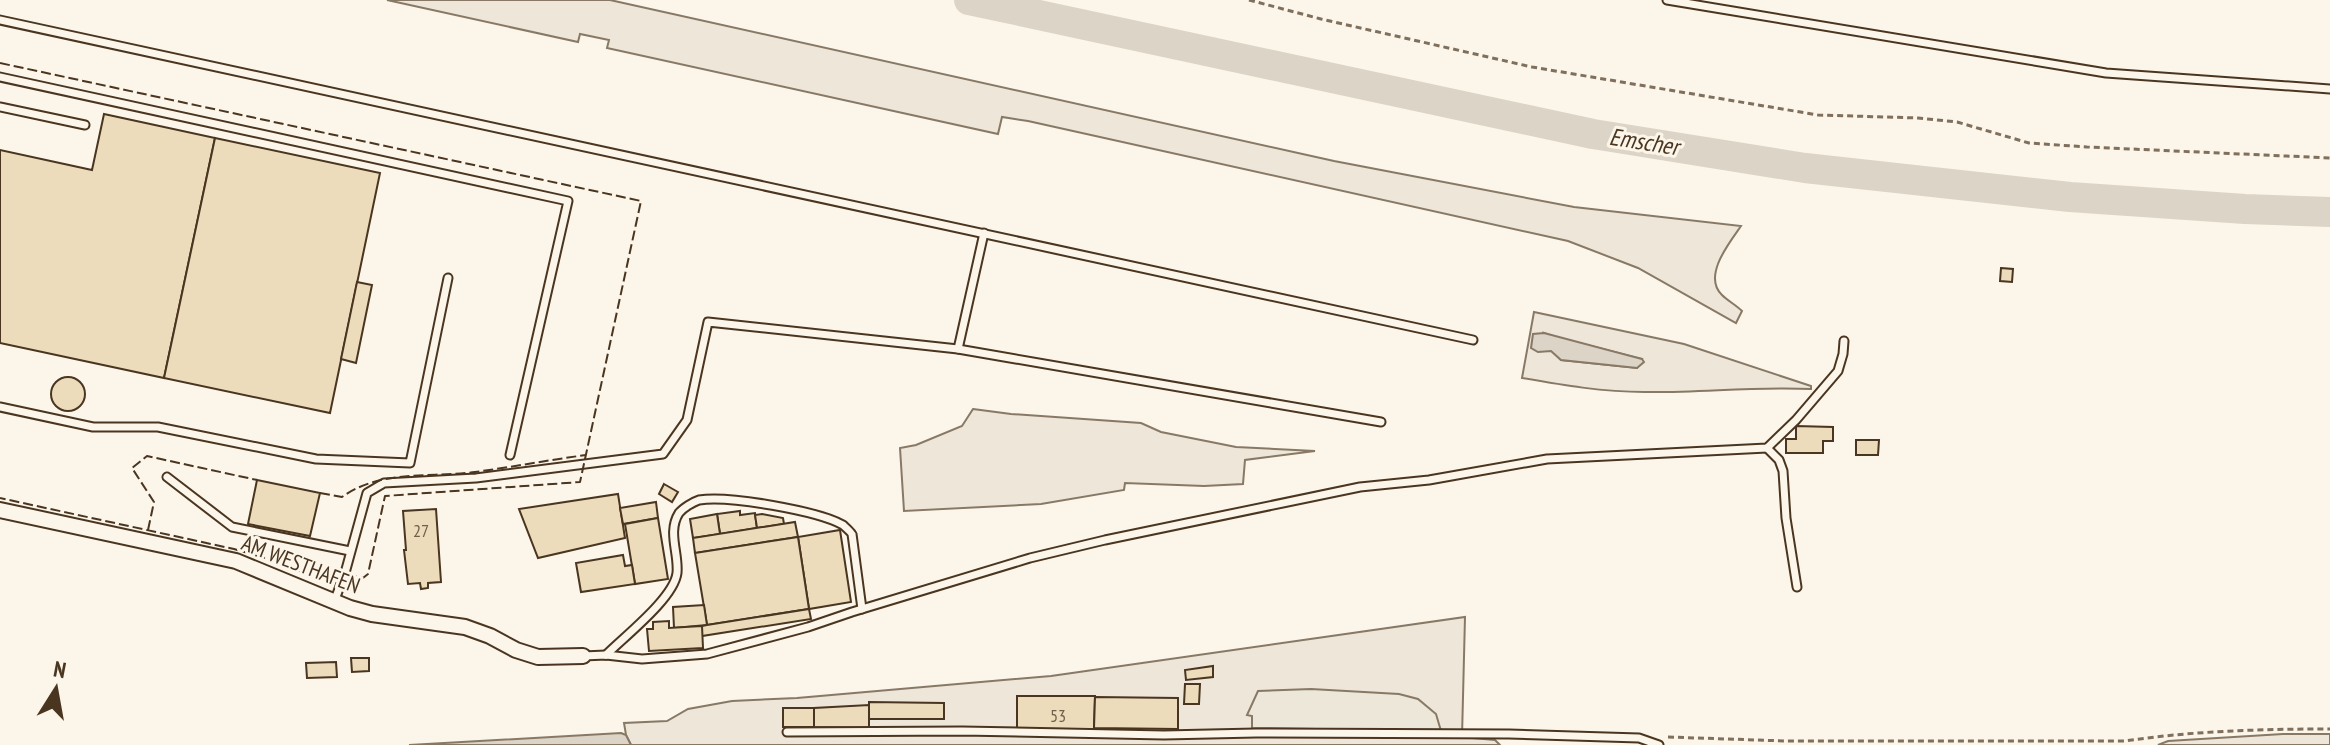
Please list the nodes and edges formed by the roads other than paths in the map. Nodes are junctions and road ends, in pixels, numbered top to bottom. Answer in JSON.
{"nodes":[{"id":1,"x":1667,"y":0,"type":"edge"},
{"id":2,"x":0,"y":20,"type":"edge"},
{"id":3,"x":0,"y":77,"type":"edge"},
{"id":4,"x":2330,"y":89,"type":"edge"},
{"id":5,"x":0,"y":107,"type":"edge"},
{"id":6,"x":85,"y":125,"type":"dead end"},
{"id":7,"x":984,"y":233,"type":"junction"},
{"id":8,"x":448,"y":278,"type":"dead end"},
{"id":9,"x":1473,"y":340,"type":"dead end"},
{"id":10,"x":1844,"y":341,"type":"dead end"},
{"id":11,"x":958,"y":349,"type":"junction"},
{"id":12,"x":0,"y":407,"type":"edge"},
{"id":13,"x":1381,"y":422,"type":"dead end"},
{"id":14,"x":1767,"y":448,"type":"junction"},
{"id":15,"x":510,"y":455,"type":"dead end"},
{"id":16,"x":167,"y":477,"type":"dead end"},
{"id":17,"x":0,"y":510,"type":"edge"},
{"id":18,"x":350,"y":551,"type":"junction"},
{"id":19,"x":1797,"y":587,"type":"dead end"},
{"id":20,"x":334,"y":602,"type":"junction"},
{"id":21,"x":862,"y":609,"type":"junction"},
{"id":22,"x":606,"y":655,"type":"junction"},
{"id":23,"x":583,"y":656,"type":"joint"},
{"id":24,"x":787,"y":732,"type":"dead end"},
{"id":25,"x":1509,"y":734,"type":"junction"},
{"id":26,"x":1511,"y":745,"type":"edge"},
{"id":27,"x":1659,"y":745,"type":"edge"}],
"edges":[{"from":1,"to":4,"type":"lane"},
{"from":2,"to":7,"type":"lane"},
{"from":3,"to":15,"type":"lane"},
{"from":5,"to":6,"type":"lane"},
{"from":7,"to":9,"type":"lane"},
{"from":7,"to":11,"type":"lane"},
{"from":8,"to":12,"type":"lane"},
{"from":10,"to":14,"type":"lane"},
{"from":11,"to":13,"type":"lane"},
{"from":11,"to":18,"type":"lane"},
{"from":14,"to":19,"type":"lane"},
{"from":14,"to":21,"type":"lane"},
{"from":16,"to":18,"type":"lane"},
{"from":17,"to":20,"type":"street","name":"AM WESTHAFEN"},
{"from":18,"to":20,"type":"lane"},
{"from":20,"to":23,"type":"street","name":"AM WESTHAFEN"},
{"from":21,"to":22,"type":"lane"},
{"from":21,"to":22,"type":"lane"},
{"from":22,"to":23,"type":"lane"},
{"from":24,"to":25,"type":"lane"},
{"from":25,"to":26,"type":"lane"},
{"from":25,"to":27,"type":"lane"}]}
